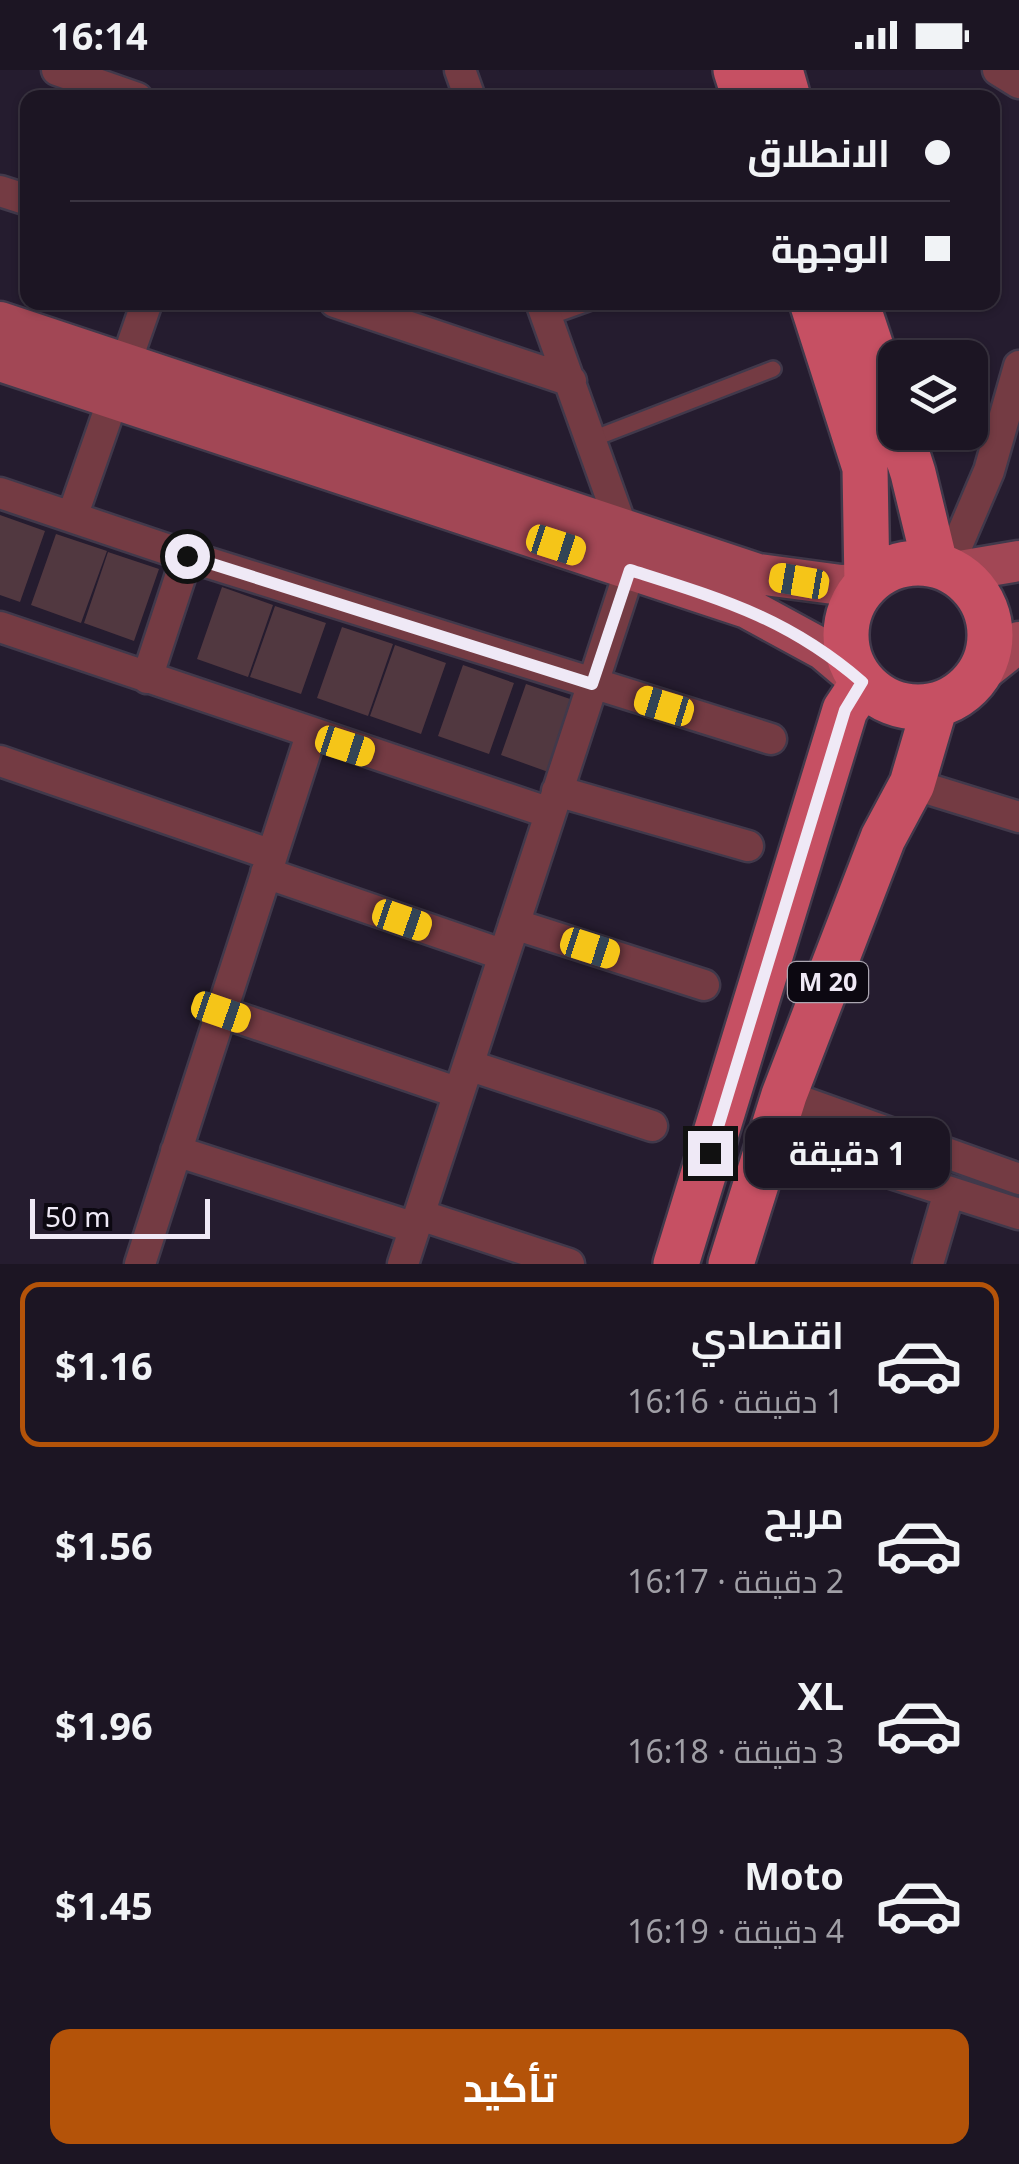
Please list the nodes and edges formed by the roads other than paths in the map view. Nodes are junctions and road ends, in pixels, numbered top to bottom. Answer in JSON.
{"nodes":[{"id":1,"x":56,"y":70,"type":"edge"},
{"id":2,"x":998,"y":70,"type":"edge"},
{"id":3,"x":1019,"y":83,"type":"edge"},
{"id":4,"x":114,"y":90,"type":"edge"},
{"id":5,"x":144,"y":310,"type":"edge"},
{"id":6,"x":359,"y":310,"type":"edge"},
{"id":7,"x":544,"y":310,"type":"edge"},
{"id":8,"x":815,"y":310,"type":"edge"},
{"id":9,"x":859,"y":310,"type":"edge"},
{"id":10,"x":0,"y":322,"type":"edge"},
{"id":11,"x":0,"y":361,"type":"edge"},
{"id":12,"x":1019,"y":366,"type":"edge"},
{"id":13,"x":878,"y":368,"type":"edge"},
{"id":14,"x":773,"y":369,"type":"dead end"},
{"id":15,"x":120,"y":381,"type":"junction"},
{"id":16,"x":571,"y":381,"type":"junction"},
{"id":17,"x":590,"y":440,"type":"junction"},
{"id":18,"x":906,"y":450,"type":"edge"},
{"id":19,"x":0,"y":493,"type":"edge"},
{"id":20,"x":72,"y":517,"type":"junction"},
{"id":21,"x":622,"y":528,"type":"junction"},
{"id":22,"x":187,"y":556,"type":"junction"},
{"id":23,"x":1019,"y":561,"type":"edge"},
{"id":24,"x":945,"y":568,"type":"junction"},
{"id":25,"x":630,"y":570,"type":"junction"},
{"id":26,"x":867,"y":584,"type":"junction"},
{"id":27,"x":0,"y":628,"type":"edge"},
{"id":28,"x":1019,"y":642,"type":"edge"},
{"id":29,"x":979,"y":674,"type":"junction"},
{"id":30,"x":147,"y":678,"type":"junction"},
{"id":31,"x":862,"y":682,"type":"junction"},
{"id":32,"x":592,"y":684,"type":"junction"},
{"id":33,"x":935,"y":706,"type":"junction"},
{"id":34,"x":310,"y":734,"type":"junction"},
{"id":35,"x":771,"y":739,"type":"dead end"},
{"id":36,"x":0,"y":762,"type":"edge"},
{"id":37,"x":912,"y":784,"type":"junction"},
{"id":38,"x":554,"y":802,"type":"junction"},
{"id":39,"x":1019,"y":817,"type":"edge"},
{"id":40,"x":748,"y":846,"type":"dead end"},
{"id":41,"x":269,"y":864,"type":"junction"},
{"id":42,"x":514,"y":924,"type":"junction"},
{"id":43,"x":504,"y":956,"type":"junction"},
{"id":44,"x":704,"y":985,"type":"dead end"},
{"id":45,"x":221,"y":1012,"type":"junction"},
{"id":46,"x":464,"y":1079,"type":"junction"},
{"id":47,"x":778,"y":1115,"type":"junction"},
{"id":48,"x":652,"y":1126,"type":"dead end"},
{"id":49,"x":176,"y":1151,"type":"junction"},
{"id":50,"x":1019,"y":1180,"type":"edge"},
{"id":51,"x":949,"y":1192,"type":"junction"},
{"id":52,"x":1019,"y":1214,"type":"edge"},
{"id":53,"x":417,"y":1222,"type":"junction"},
{"id":54,"x":140,"y":1264,"type":"edge"},
{"id":55,"x":404,"y":1264,"type":"edge"},
{"id":56,"x":569,"y":1264,"type":"edge"},
{"id":57,"x":676,"y":1264,"type":"edge"},
{"id":58,"x":732,"y":1264,"type":"edge"},
{"id":59,"x":928,"y":1264,"type":"edge"}],
"edges":[{"from":1,"to":4,"type":"street"},
{"from":2,"to":3,"type":"street"},
{"from":5,"to":15,"type":"street"},
{"from":6,"to":16,"type":"street"},
{"from":7,"to":16,"type":"street"},
{"from":8,"to":26,"type":"main road"},
{"from":9,"to":13,"type":"main road"},
{"from":10,"to":15,"type":"street"},
{"from":11,"to":15,"type":"street"},
{"from":12,"to":24,"type":"street"},
{"from":14,"to":17,"type":"lane"},
{"from":15,"to":20,"type":"street"},
{"from":15,"to":21,"type":"street"},
{"from":15,"to":25,"type":"street"},
{"from":16,"to":17,"type":"street"},
{"from":17,"to":21,"type":"street"},
{"from":18,"to":24,"type":"main road"},
{"from":19,"to":20,"type":"street"},
{"from":20,"to":22,"type":"street"},
{"from":21,"to":26,"type":"street"},
{"from":22,"to":30,"type":"street"},
{"from":22,"to":32,"type":"street"},
{"from":23,"to":24,"type":"street"},
{"from":24,"to":26,"type":"main road"},
{"from":24,"to":29,"type":"main road"},
{"from":25,"to":31,"type":"street"},
{"from":25,"to":32,"type":"street"},
{"from":26,"to":31,"type":"main road"},
{"from":27,"to":30,"type":"street"},
{"from":28,"to":29,"type":"street"},
{"from":29,"to":33,"type":"main road"},
{"from":30,"to":34,"type":"street"},
{"from":31,"to":33,"type":"main road"},
{"from":31,"to":57,"type":"main road","number":"M 20"},
{"from":32,"to":35,"type":"street"},
{"from":32,"to":38,"type":"street"},
{"from":33,"to":37,"type":"main road","number":"M 20"},
{"from":34,"to":38,"type":"street"},
{"from":34,"to":41,"type":"street"},
{"from":36,"to":41,"type":"street"},
{"from":37,"to":39,"type":"street"},
{"from":37,"to":47,"type":"main road","number":"M 20"},
{"from":38,"to":40,"type":"street"},
{"from":38,"to":42,"type":"street"},
{"from":41,"to":43,"type":"street"},
{"from":41,"to":45,"type":"street"},
{"from":42,"to":43,"type":"street"},
{"from":42,"to":44,"type":"street"},
{"from":43,"to":46,"type":"street"},
{"from":45,"to":46,"type":"street"},
{"from":45,"to":49,"type":"street"},
{"from":46,"to":48,"type":"street"},
{"from":46,"to":53,"type":"street"},
{"from":47,"to":50,"type":"street"},
{"from":47,"to":51,"type":"street"},
{"from":47,"to":58,"type":"main road","number":"M 20"},
{"from":49,"to":53,"type":"street"},
{"from":49,"to":54,"type":"street"},
{"from":51,"to":52,"type":"street"},
{"from":51,"to":59,"type":"street"},
{"from":53,"to":55,"type":"street"},
{"from":53,"to":56,"type":"street"}]}
